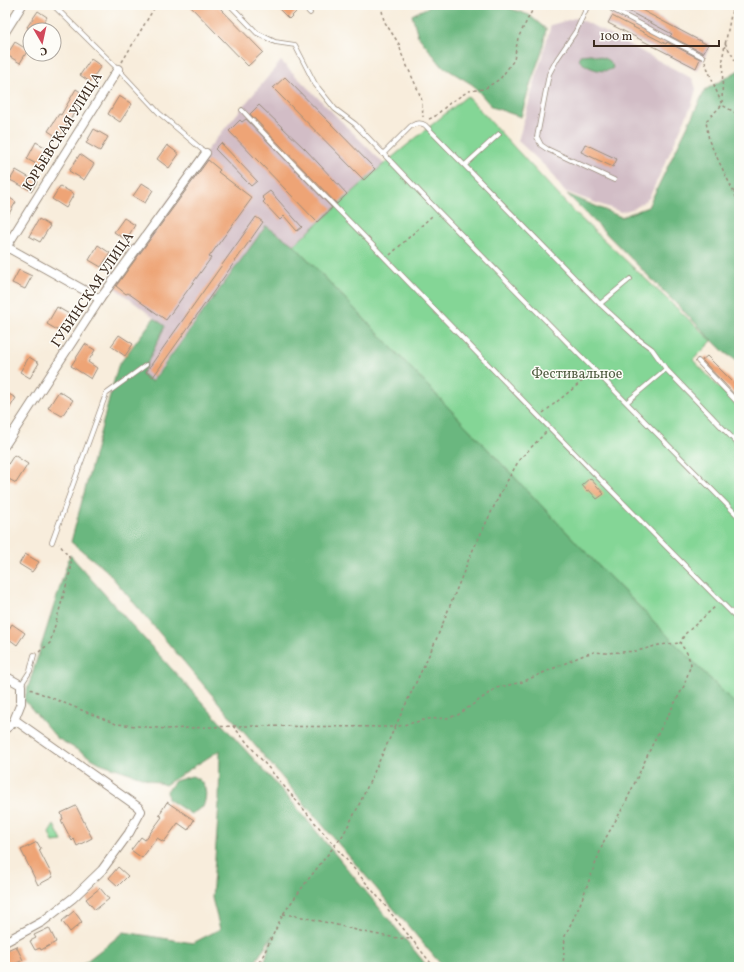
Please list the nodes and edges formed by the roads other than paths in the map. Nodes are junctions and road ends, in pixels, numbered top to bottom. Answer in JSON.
{"nodes":[{"id":1,"x":22,"y":5,"type":"edge"},
{"id":2,"x":53,"y":5,"type":"edge"},
{"id":3,"x":230,"y":5,"type":"edge"},
{"id":4,"x":303,"y":5,"type":"edge"},
{"id":5,"x":588,"y":5,"type":"edge"},
{"id":6,"x":609,"y":5,"type":"edge"},
{"id":7,"x":310,"y":13,"type":"dead end"},
{"id":8,"x":5,"y":32,"type":"edge"},
{"id":9,"x":703,"y":57,"type":"road end"},
{"id":10,"x":118,"y":69,"type":"junction"},
{"id":11,"x":242,"y":110,"type":"dead end"},
{"id":12,"x":499,"y":134,"type":"dead end"},
{"id":13,"x":206,"y":153,"type":"joint"},
{"id":14,"x":383,"y":154,"type":"junction"},
{"id":15,"x":465,"y":165,"type":"junction"},
{"id":16,"x":614,"y":180,"type":"dead end"},
{"id":17,"x":6,"y":247,"type":"edge"},
{"id":18,"x":630,"y":279,"type":"dead end"},
{"id":19,"x":100,"y":299,"type":"junction"},
{"id":20,"x":600,"y":304,"type":"junction"},
{"id":21,"x":698,"y":361,"type":"dead end"},
{"id":22,"x":146,"y":365,"type":"dead end"},
{"id":23,"x":666,"y":369,"type":"junction"},
{"id":24,"x":627,"y":402,"type":"junction"},
{"id":25,"x":739,"y":404,"type":"edge"},
{"id":26,"x":739,"y":444,"type":"edge"},
{"id":27,"x":5,"y":445,"type":"edge"},
{"id":28,"x":739,"y":517,"type":"edge"},
{"id":29,"x":53,"y":540,"type":"road end"},
{"id":30,"x":739,"y":620,"type":"edge"},
{"id":31,"x":34,"y":655,"type":"road end"},
{"id":32,"x":5,"y":676,"type":"edge"},
{"id":33,"x":21,"y":685,"type":"junction"},
{"id":34,"x":15,"y":720,"type":"junction"},
{"id":35,"x":5,"y":729,"type":"edge"},
{"id":36,"x":5,"y":942,"type":"edge"}],
"edges":[{"from":1,"to":8,"type":"street"},
{"from":2,"to":10,"type":"lane"},
{"from":3,"to":14,"type":"lane"},
{"from":4,"to":7,"type":"lane"},
{"from":5,"to":16,"type":"lane"},
{"from":6,"to":9,"type":"lane"},
{"from":10,"to":13,"type":"lane"},
{"from":10,"to":17,"type":"street","name":"ЮРЬЕВСКАЯ УЛИЦА"},
{"from":11,"to":30,"type":"lane"},
{"from":12,"to":15,"type":"lane"},
{"from":13,"to":19,"type":"street","name":"ГУБИНСКАЯ УЛИЦА"},
{"from":14,"to":15,"type":"lane"},
{"from":14,"to":24,"type":"lane"},
{"from":15,"to":20,"type":"lane"},
{"from":17,"to":19,"type":"street"},
{"from":18,"to":20,"type":"lane"},
{"from":19,"to":27,"type":"street","name":"ГУБИНСКАЯ УЛИЦА"},
{"from":20,"to":23,"type":"lane"},
{"from":21,"to":25,"type":"lane"},
{"from":22,"to":29,"type":"lane"},
{"from":23,"to":24,"type":"lane"},
{"from":23,"to":26,"type":"lane"},
{"from":24,"to":28,"type":"lane"},
{"from":31,"to":33,"type":"lane"},
{"from":32,"to":33,"type":"street"},
{"from":33,"to":34,"type":"street"},
{"from":34,"to":35,"type":"street"},
{"from":34,"to":36,"type":"street"}]}
